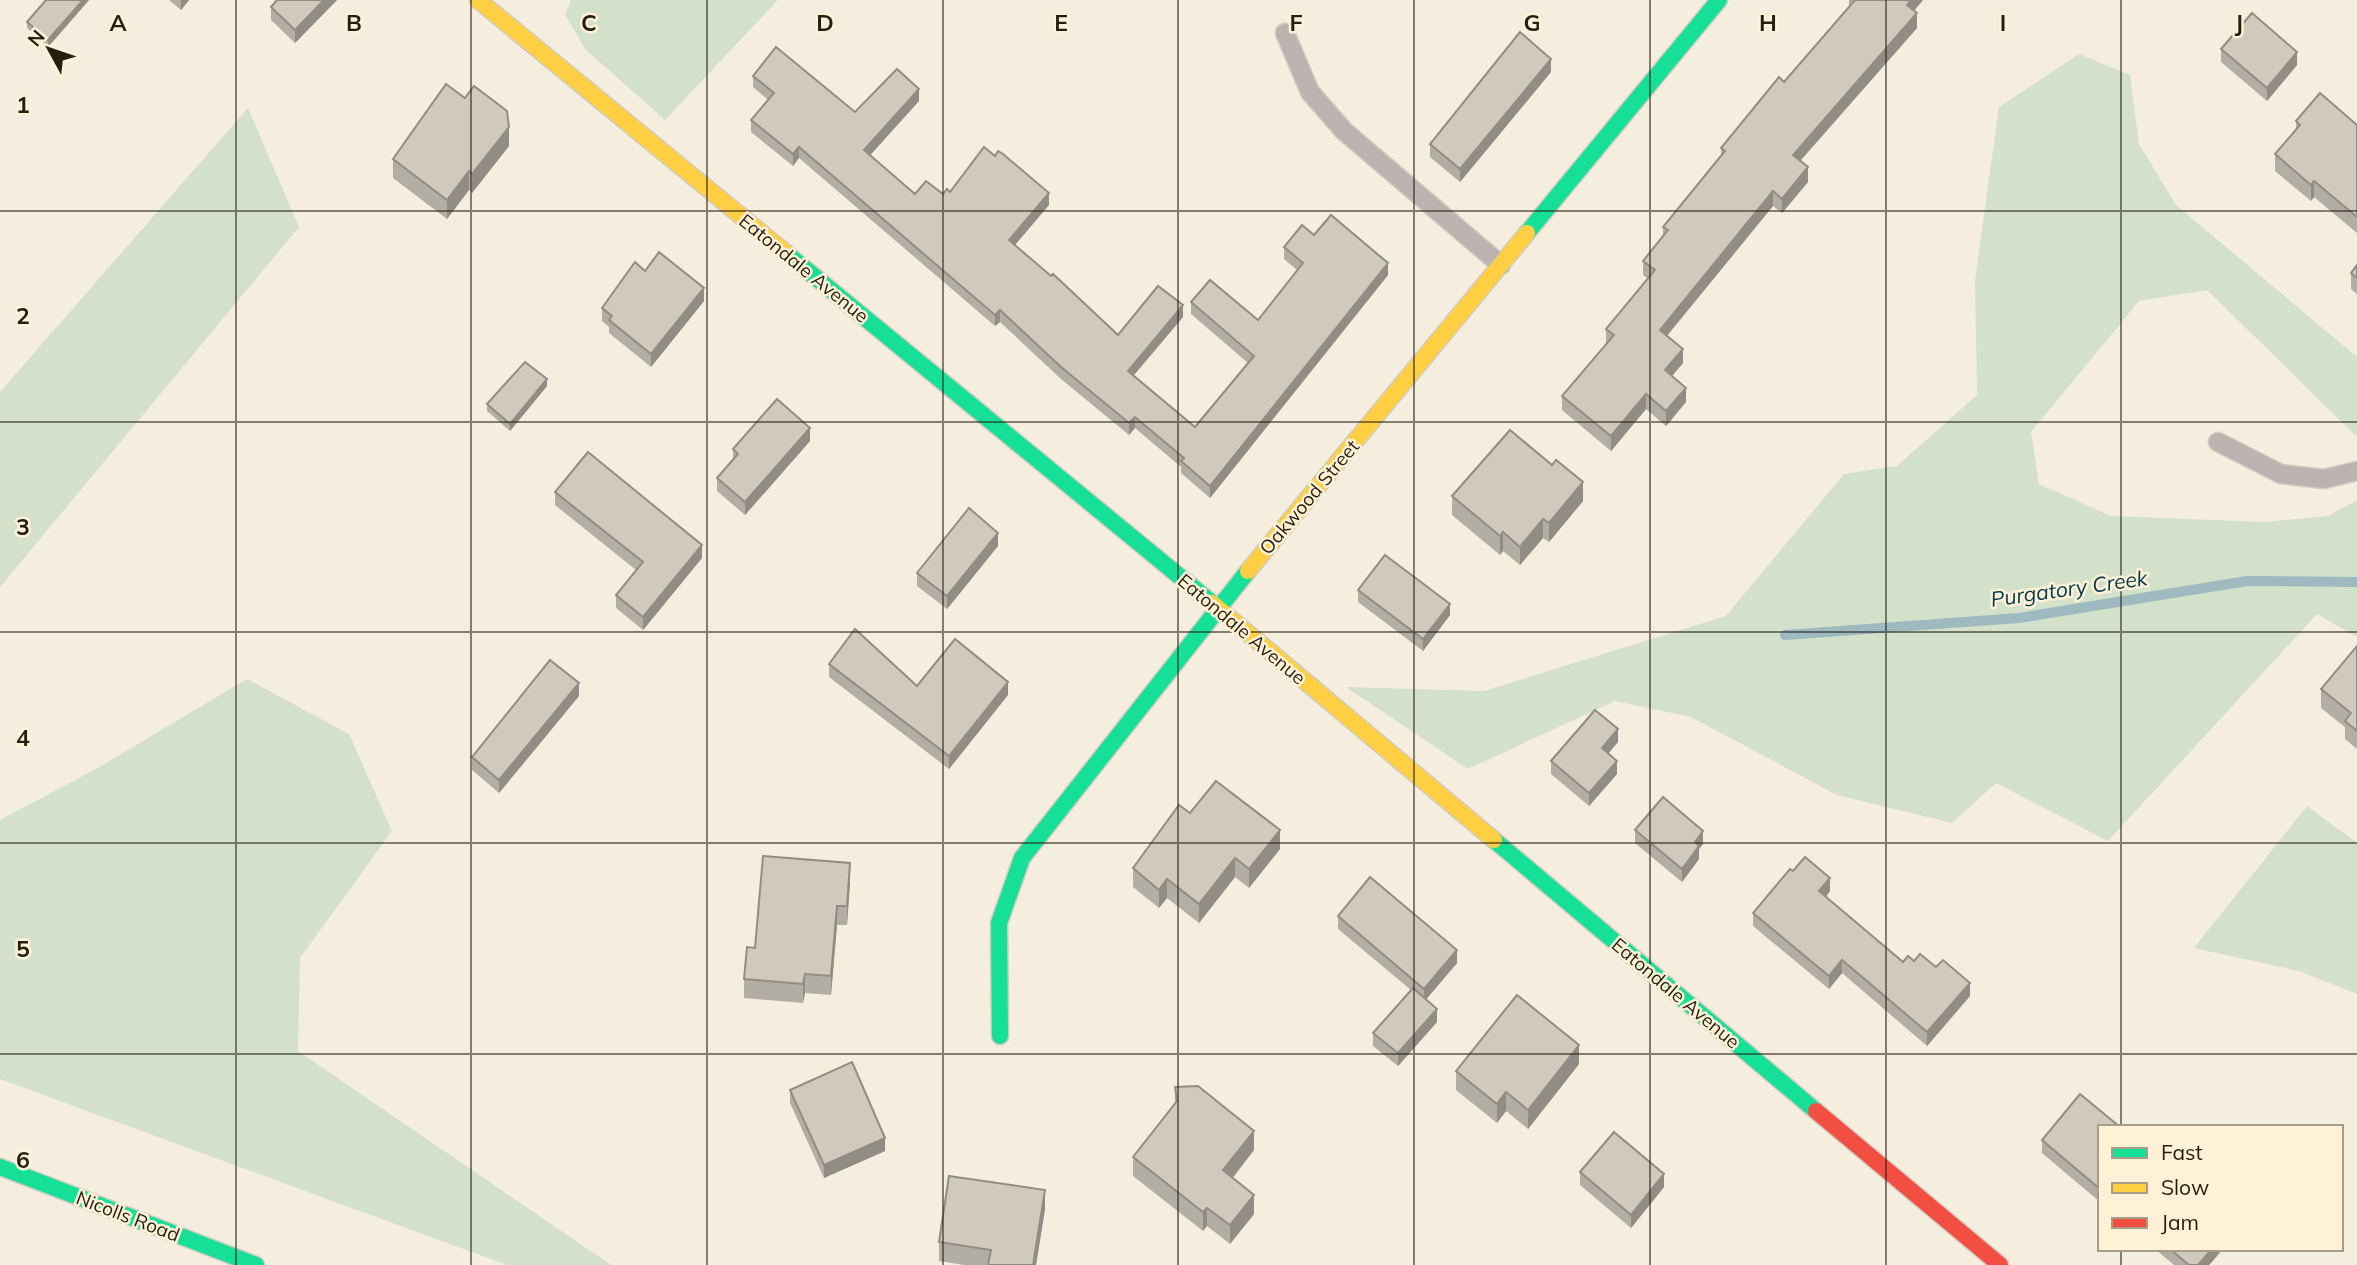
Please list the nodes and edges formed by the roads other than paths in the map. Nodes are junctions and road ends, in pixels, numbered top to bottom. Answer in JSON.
{"nodes":[{"id":1,"x":478,"y":0,"type":"edge"},
{"id":2,"x":1719,"y":0,"type":"edge"},
{"id":3,"x":1285,"y":33,"type":"dead end"},
{"id":4,"x":1501,"y":265,"type":"junction"},
{"id":5,"x":2218,"y":442,"type":"dead end"},
{"id":6,"x":2357,"y":471,"type":"edge"},
{"id":7,"x":1218,"y":608,"type":"junction"},
{"id":8,"x":1000,"y":1036,"type":"dead end"},
{"id":9,"x":0,"y":1167,"type":"edge"},
{"id":10,"x":256,"y":1265,"type":"edge"},
{"id":11,"x":2000,"y":1265,"type":"edge"}],
"edges":[{"from":1,"to":7,"type":"main road","name":"Eatondale Avenue"},
{"from":2,"to":4,"type":"main road","name":"Oakwood Street"},
{"from":3,"to":4,"type":"lane"},
{"from":4,"to":7,"type":"main road","name":"Oakwood Street"},
{"from":5,"to":6,"type":"lane"},
{"from":7,"to":8,"type":"main road","name":"Oakwood Street"},
{"from":7,"to":11,"type":"main road","name":"Eatondale Avenue"},
{"from":9,"to":10,"type":"main road","name":"Nicolls Road"}]}
